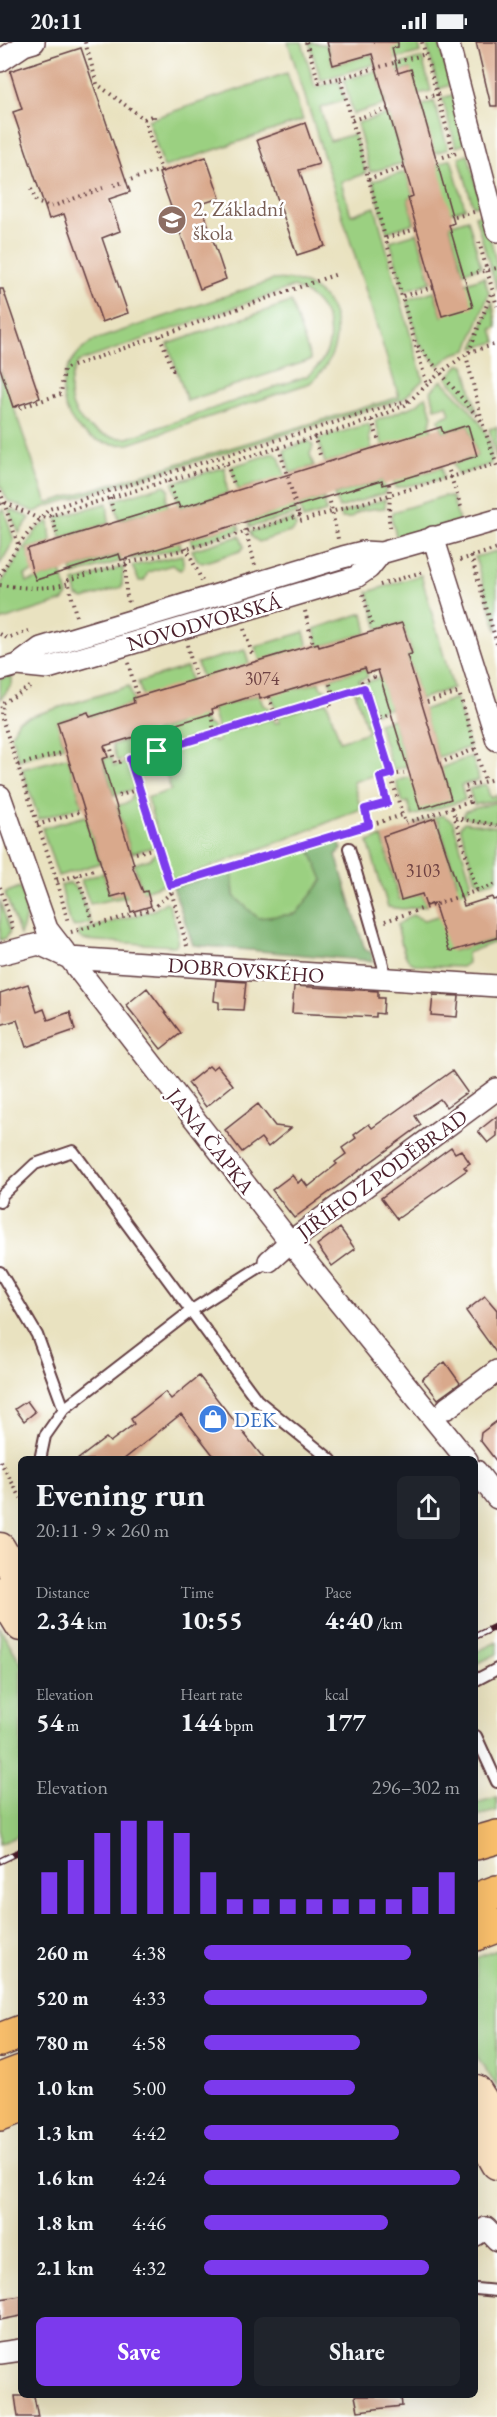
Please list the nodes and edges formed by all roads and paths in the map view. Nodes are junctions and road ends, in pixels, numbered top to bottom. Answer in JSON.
{"nodes":[{"id":1,"x":34,"y":42,"type":"edge"},
{"id":2,"x":84,"y":42,"type":"edge"},
{"id":3,"x":306,"y":42,"type":"edge"},
{"id":4,"x":448,"y":42,"type":"edge"},
{"id":5,"x":426,"y":54,"type":"dead end"},
{"id":6,"x":0,"y":61,"type":"edge"},
{"id":7,"x":340,"y":78,"type":"junction"},
{"id":8,"x":388,"y":109,"type":"dead end"},
{"id":9,"x":154,"y":118,"type":"dead end"},
{"id":10,"x":144,"y":119,"type":"junction"},
{"id":11,"x":352,"y":120,"type":"junction"},
{"id":12,"x":405,"y":167,"type":"dead end"},
{"id":13,"x":368,"y":179,"type":"junction"},
{"id":14,"x":111,"y":186,"type":"dead end"},
{"id":15,"x":103,"y":188,"type":"dead end"},
{"id":16,"x":31,"y":189,"type":"dead end"},
{"id":17,"x":495,"y":219,"type":"edge"},
{"id":18,"x":416,"y":229,"type":"dead end"},
{"id":19,"x":386,"y":238,"type":"junction"},
{"id":20,"x":497,"y":267,"type":"edge"},
{"id":21,"x":337,"y":274,"type":"dead end"},
{"id":22,"x":471,"y":274,"type":"dead end"},
{"id":23,"x":433,"y":287,"type":"dead end"},
{"id":24,"x":493,"y":291,"type":"dead end"},
{"id":25,"x":403,"y":296,"type":"junction"},
{"id":26,"x":160,"y":336,"type":"junction"},
{"id":27,"x":417,"y":344,"type":"junction"},
{"id":28,"x":497,"y":344,"type":"edge"},
{"id":29,"x":467,"y":354,"type":"junction"},
{"id":30,"x":176,"y":369,"type":"dead end"},
{"id":31,"x":440,"y":373,"type":"junction"},
{"id":32,"x":427,"y":386,"type":"junction"},
{"id":33,"x":412,"y":399,"type":"junction"},
{"id":34,"x":16,"y":406,"type":"dead end"},
{"id":35,"x":372,"y":420,"type":"junction"},
{"id":36,"x":482,"y":422,"type":"junction"},
{"id":37,"x":314,"y":436,"type":"junction"},
{"id":38,"x":379,"y":441,"type":"dead end"},
{"id":39,"x":279,"y":448,"type":"junction"},
{"id":40,"x":321,"y":458,"type":"dead end"},
{"id":41,"x":227,"y":464,"type":"junction"},
{"id":42,"x":497,"y":465,"type":"edge"},
{"id":43,"x":449,"y":471,"type":"dead end"},
{"id":44,"x":451,"y":478,"type":"junction"},
{"id":45,"x":170,"y":481,"type":"junction"},
{"id":46,"x":234,"y":484,"type":"dead end"},
{"id":47,"x":388,"y":484,"type":"dead end"},
{"id":48,"x":0,"y":491,"type":"edge"},
{"id":49,"x":391,"y":493,"type":"junction"},
{"id":50,"x":110,"y":498,"type":"junction"},
{"id":51,"x":176,"y":502,"type":"dead end"},
{"id":52,"x":330,"y":502,"type":"dead end"},
{"id":53,"x":2,"y":503,"type":"edge"},
{"id":54,"x":331,"y":513,"type":"junction"},
{"id":55,"x":51,"y":515,"type":"junction"},
{"id":56,"x":114,"y":515,"type":"dead end"},
{"id":57,"x":299,"y":516,"type":"junction"},
{"id":58,"x":39,"y":519,"type":"junction"},
{"id":59,"x":497,"y":519,"type":"edge"},
{"id":60,"x":468,"y":527,"type":"junction"},
{"id":61,"x":245,"y":530,"type":"junction"},
{"id":62,"x":57,"y":533,"type":"dead end"},
{"id":63,"x":433,"y":537,"type":"junction"},
{"id":64,"x":18,"y":545,"type":"junction"},
{"id":65,"x":187,"y":548,"type":"junction"},
{"id":66,"x":497,"y":549,"type":"edge"},
{"id":67,"x":389,"y":551,"type":"junction"},
{"id":68,"x":471,"y":556,"type":"junction"},
{"id":69,"x":343,"y":557,"type":"junction"},
{"id":70,"x":127,"y":561,"type":"junction"},
{"id":71,"x":442,"y":566,"type":"junction"},
{"id":72,"x":0,"y":575,"type":"edge"},
{"id":73,"x":68,"y":580,"type":"junction"},
{"id":74,"x":259,"y":581,"type":"junction"},
{"id":75,"x":0,"y":585,"type":"edge"},
{"id":76,"x":373,"y":587,"type":"dead end"},
{"id":77,"x":353,"y":593,"type":"dead end"},
{"id":78,"x":207,"y":598,"type":"junction"},
{"id":79,"x":294,"y":610,"type":"dead end"},
{"id":80,"x":68,"y":619,"type":"dead end"},
{"id":81,"x":135,"y":619,"type":"junction"},
{"id":82,"x":253,"y":622,"type":"dead end"},
{"id":83,"x":372,"y":626,"type":"dead end"},
{"id":84,"x":37,"y":628,"type":"dead end"},
{"id":85,"x":0,"y":634,"type":"edge"},
{"id":86,"x":197,"y":639,"type":"dead end"},
{"id":87,"x":186,"y":642,"type":"junction"},
{"id":88,"x":313,"y":644,"type":"dead end"},
{"id":89,"x":497,"y":644,"type":"edge"},
{"id":90,"x":176,"y":645,"type":"dead end"},
{"id":91,"x":137,"y":657,"type":"dead end"},
{"id":92,"x":253,"y":657,"type":"dead end"},
{"id":93,"x":127,"y":660,"type":"junction"},
{"id":94,"x":117,"y":663,"type":"dead end"},
{"id":95,"x":9,"y":668,"type":"edge"},
{"id":96,"x":372,"y":671,"type":"dead end"},
{"id":97,"x":195,"y":675,"type":"dead end"},
{"id":98,"x":330,"y":684,"type":"dead end"},
{"id":99,"x":33,"y":686,"type":"dead end"},
{"id":100,"x":364,"y":688,"type":"junction"},
{"id":101,"x":459,"y":692,"type":"dead end"},
{"id":102,"x":138,"y":697,"type":"dead end"},
{"id":103,"x":268,"y":697,"type":"dead end"},
{"id":104,"x":332,"y":698,"type":"junction"},
{"id":105,"x":427,"y":702,"type":"dead end"},
{"id":106,"x":331,"y":706,"type":"dead end"},
{"id":107,"x":211,"y":714,"type":"dead end"},
{"id":108,"x":276,"y":715,"type":"junction"},
{"id":109,"x":387,"y":715,"type":"dead end"},
{"id":110,"x":374,"y":719,"type":"junction"},
{"id":111,"x":278,"y":723,"type":"dead end"},
{"id":112,"x":2,"y":728,"type":"edge"},
{"id":113,"x":216,"y":733,"type":"junction"},
{"id":114,"x":154,"y":737,"type":"dead end"},
{"id":115,"x":497,"y":740,"type":"edge"},
{"id":116,"x":216,"y":742,"type":"dead end"},
{"id":117,"x":475,"y":749,"type":"dead end"},
{"id":118,"x":106,"y":751,"type":"dead end"},
{"id":119,"x":157,"y":751,"type":"junction"},
{"id":120,"x":61,"y":753,"type":"dead end"},
{"id":121,"x":130,"y":759,"type":"junction"},
{"id":122,"x":160,"y":760,"type":"dead end"},
{"id":123,"x":445,"y":761,"type":"dead end"},
{"id":124,"x":18,"y":765,"type":"junction"},
{"id":125,"x":404,"y":773,"type":"dead end"},
{"id":126,"x":391,"y":774,"type":"junction"},
{"id":127,"x":497,"y":778,"type":"edge"},
{"id":128,"x":141,"y":788,"type":"junction"},
{"id":129,"x":0,"y":796,"type":"edge"},
{"id":130,"x":119,"y":796,"type":"dead end"},
{"id":131,"x":453,"y":808,"type":"junction"},
{"id":132,"x":79,"y":812,"type":"dead end"},
{"id":133,"x":403,"y":815,"type":"junction"},
{"id":134,"x":455,"y":818,"type":"junction"},
{"id":135,"x":38,"y":825,"type":"junction"},
{"id":136,"x":369,"y":825,"type":"junction"},
{"id":137,"x":497,"y":825,"type":"edge"},
{"id":138,"x":159,"y":847,"type":"junction"},
{"id":139,"x":349,"y":848,"type":"dead end"},
{"id":140,"x":136,"y":853,"type":"dead end"},
{"id":141,"x":97,"y":869,"type":"dead end"},
{"id":142,"x":77,"y":875,"type":"junction"},
{"id":143,"x":57,"y":881,"type":"junction"},
{"id":144,"x":170,"y":885,"type":"junction"},
{"id":145,"x":497,"y":885,"type":"edge"},
{"id":146,"x":0,"y":887,"type":"edge"},
{"id":147,"x":477,"y":891,"type":"junction"},
{"id":148,"x":172,"y":892,"type":"junction"},
{"id":149,"x":94,"y":926,"type":"junction"},
{"id":150,"x":370,"y":926,"type":"junction"},
{"id":151,"x":4,"y":947,"type":"edge"},
{"id":152,"x":76,"y":958,"type":"junction"},
{"id":153,"x":193,"y":967,"type":"junction"},
{"id":154,"x":384,"y":979,"type":"junction"},
{"id":155,"x":497,"y":986,"type":"edge"},
{"id":156,"x":497,"y":1089,"type":"edge"},
{"id":157,"x":0,"y":1202,"type":"edge"},
{"id":158,"x":290,"y":1242,"type":"junction"},
{"id":159,"x":268,"y":1261,"type":"joint"},
{"id":160,"x":0,"y":1272,"type":"edge"},
{"id":161,"x":192,"y":1310,"type":"junction"},
{"id":162,"x":497,"y":1371,"type":"edge"},
{"id":163,"x":447,"y":1408,"type":"dead end"},
{"id":164,"x":64,"y":1409,"type":"junction"},
{"id":165,"x":41,"y":1456,"type":"edge"},
{"id":166,"x":326,"y":1456,"type":"edge"},
{"id":167,"x":464,"y":1456,"type":"edge"},
{"id":168,"x":0,"y":1461,"type":"edge"},
{"id":169,"x":478,"y":1474,"type":"edge"},
{"id":170,"x":18,"y":1493,"type":"edge"},
{"id":171,"x":497,"y":1498,"type":"edge"},
{"id":172,"x":0,"y":1548,"type":"edge"},
{"id":173,"x":18,"y":1579,"type":"edge"},
{"id":174,"x":0,"y":1592,"type":"edge"},
{"id":175,"x":18,"y":1621,"type":"edge"},
{"id":176,"x":497,"y":1669,"type":"edge"},
{"id":177,"x":478,"y":1679,"type":"edge"},
{"id":178,"x":478,"y":1740,"type":"edge"},
{"id":179,"x":497,"y":1782,"type":"edge"},
{"id":180,"x":497,"y":1838,"type":"edge"},
{"id":181,"x":478,"y":1843,"type":"edge"},
{"id":182,"x":497,"y":1892,"type":"edge"},
{"id":183,"x":478,"y":1899,"type":"edge"},
{"id":184,"x":497,"y":1926,"type":"edge"},
{"id":185,"x":478,"y":1933,"type":"edge"},
{"id":186,"x":18,"y":2033,"type":"edge"},
{"id":187,"x":0,"y":2040,"type":"edge"},
{"id":188,"x":18,"y":2073,"type":"edge"},
{"id":189,"x":0,"y":2080,"type":"edge"},
{"id":190,"x":478,"y":2093,"type":"edge"},
{"id":191,"x":18,"y":2107,"type":"edge"},
{"id":192,"x":0,"y":2114,"type":"edge"},
{"id":193,"x":497,"y":2123,"type":"edge"},
{"id":194,"x":478,"y":2131,"type":"edge"},
{"id":195,"x":497,"y":2164,"type":"edge"},
{"id":196,"x":478,"y":2289,"type":"edge"},
{"id":197,"x":497,"y":2291,"type":"edge"},
{"id":198,"x":18,"y":2351,"type":"edge"},
{"id":199,"x":0,"y":2354,"type":"edge"}],
"edges":[{"from":1,"to":6,"type":"street"},
{"from":2,"to":10,"type":"path"},
{"from":3,"to":7,"type":"path"},
{"from":4,"to":17,"type":"street"},
{"from":5,"to":7,"type":"path"},
{"from":7,"to":11,"type":"path"},
{"from":8,"to":11,"type":"path"},
{"from":9,"to":10,"type":"path"},
{"from":10,"to":14,"type":"path"},
{"from":11,"to":13,"type":"path"},
{"from":12,"to":13,"type":"path"},
{"from":13,"to":19,"type":"path"},
{"from":15,"to":16,"type":"path"},
{"from":18,"to":19,"type":"path"},
{"from":19,"to":25,"type":"path"},
{"from":20,"to":22,"type":"path"},
{"from":21,"to":26,"type":"path"},
{"from":23,"to":25,"type":"path"},
{"from":24,"to":29,"type":"path"},
{"from":25,"to":27,"type":"path"},
{"from":26,"to":30,"type":"path"},
{"from":26,"to":34,"type":"path"},
{"from":27,"to":31,"type":"path"},
{"from":27,"to":32,"type":"path"},
{"from":28,"to":29,"type":"path"},
{"from":29,"to":31,"type":"path"},
{"from":29,"to":36,"type":"path"},
{"from":31,"to":32,"type":"path"},
{"from":31,"to":36,"type":"path"},
{"from":32,"to":33,"type":"path"},
{"from":33,"to":35,"type":"path"},
{"from":33,"to":58,"type":"path"},
{"from":35,"to":37,"type":"path"},
{"from":35,"to":38,"type":"path"},
{"from":36,"to":42,"type":"path"},
{"from":37,"to":39,"type":"path"},
{"from":37,"to":40,"type":"path"},
{"from":39,"to":41,"type":"path"},
{"from":39,"to":57,"type":"path"},
{"from":41,"to":45,"type":"path"},
{"from":41,"to":46,"type":"path"},
{"from":42,"to":44,"type":"path"},
{"from":43,"to":44,"type":"path"},
{"from":44,"to":49,"type":"path"},
{"from":44,"to":60,"type":"path"},
{"from":45,"to":50,"type":"path"},
{"from":45,"to":51,"type":"path"},
{"from":47,"to":49,"type":"path"},
{"from":48,"to":53,"type":"path"},
{"from":49,"to":54,"type":"path"},
{"from":49,"to":67,"type":"path"},
{"from":50,"to":55,"type":"path"},
{"from":50,"to":56,"type":"path"},
{"from":52,"to":54,"type":"path"},
{"from":53,"to":58,"type":"path"},
{"from":53,"to":64,"type":"path"},
{"from":54,"to":57,"type":"path"},
{"from":54,"to":69,"type":"path"},
{"from":55,"to":58,"type":"path"},
{"from":55,"to":62,"type":"path"},
{"from":57,"to":61,"type":"path"},
{"from":58,"to":64,"type":"path"},
{"from":59,"to":60,"type":"street","name":"NOVODVORSKÁ"},
{"from":60,"to":63,"type":"street","name":"NOVODVORSKÁ"},
{"from":61,"to":65,"type":"path"},
{"from":61,"to":74,"type":"path"},
{"from":63,"to":67,"type":"street","name":"NOVODVORSKÁ"},
{"from":63,"to":71,"type":"street"},
{"from":64,"to":72,"type":"path"},
{"from":65,"to":70,"type":"path"},
{"from":65,"to":78,"type":"path"},
{"from":66,"to":68,"type":"path"},
{"from":67,"to":69,"type":"street","name":"NOVODVORSKÁ"},
{"from":67,"to":95,"type":"street","name":"NOVODVORSKÁ"},
{"from":68,"to":71,"type":"path"},
{"from":68,"to":89,"type":"path"},
{"from":69,"to":74,"type":"street","name":"NOVODVORSKÁ"},
{"from":70,"to":73,"type":"path"},
{"from":70,"to":81,"type":"path"},
{"from":71,"to":76,"type":"path"},
{"from":71,"to":115,"type":"street"},
{"from":73,"to":75,"type":"path"},
{"from":73,"to":80,"type":"path"},
{"from":74,"to":78,"type":"street","name":"NOVODVORSKÁ"},
{"from":77,"to":83,"type":"path"},
{"from":78,"to":81,"type":"street","name":"NOVODVORSKÁ"},
{"from":79,"to":88,"type":"path"},
{"from":81,"to":95,"type":"street","name":"NOVODVORSKÁ"},
{"from":82,"to":92,"type":"path"},
{"from":84,"to":85,"type":"path"},
{"from":86,"to":87,"type":"path"},
{"from":87,"to":90,"type":"path"},
{"from":87,"to":97,"type":"path"},
{"from":91,"to":93,"type":"path"},
{"from":93,"to":94,"type":"path"},
{"from":93,"to":102,"type":"path"},
{"from":96,"to":100,"type":"path"},
{"from":98,"to":104,"type":"path"},
{"from":99,"to":112,"type":"path"},
{"from":100,"to":104,"type":"path"},
{"from":100,"to":110,"type":"path"},
{"from":101,"to":105,"type":"path"},
{"from":103,"to":108,"type":"path"},
{"from":104,"to":106,"type":"path"},
{"from":104,"to":108,"type":"path"},
{"from":107,"to":113,"type":"path"},
{"from":108,"to":111,"type":"path"},
{"from":108,"to":113,"type":"path"},
{"from":109,"to":110,"type":"path"},
{"from":110,"to":126,"type":"path"},
{"from":112,"to":124,"type":"path"},
{"from":113,"to":116,"type":"path"},
{"from":113,"to":119,"type":"path"},
{"from":114,"to":119,"type":"path"},
{"from":117,"to":123,"type":"path"},
{"from":118,"to":121,"type":"path"},
{"from":119,"to":121,"type":"path"},
{"from":119,"to":122,"type":"path"},
{"from":120,"to":124,"type":"path"},
{"from":121,"to":128,"type":"path"},
{"from":124,"to":135,"type":"path"},
{"from":125,"to":126,"type":"path"},
{"from":126,"to":133,"type":"path"},
{"from":126,"to":136,"type":"path"},
{"from":127,"to":131,"type":"path"},
{"from":128,"to":130,"type":"path"},
{"from":128,"to":138,"type":"path"},
{"from":129,"to":152,"type":"street","name":"JANA ČAPKA"},
{"from":131,"to":133,"type":"path"},
{"from":131,"to":134,"type":"path"},
{"from":132,"to":135,"type":"path"},
{"from":133,"to":136,"type":"path"},
{"from":134,"to":137,"type":"path"},
{"from":134,"to":147,"type":"path"},
{"from":135,"to":143,"type":"path"},
{"from":136,"to":144,"type":"path"},
{"from":138,"to":140,"type":"path"},
{"from":138,"to":144,"type":"path"},
{"from":139,"to":150,"type":"lane"},
{"from":141,"to":142,"type":"path"},
{"from":142,"to":143,"type":"path"},
{"from":142,"to":149,"type":"path"},
{"from":143,"to":149,"type":"path"},
{"from":144,"to":148,"type":"path"},
{"from":145,"to":147,"type":"path"},
{"from":146,"to":151,"type":"path"},
{"from":147,"to":150,"type":"path"},
{"from":148,"to":149,"type":"path"},
{"from":148,"to":153,"type":"path"},
{"from":150,"to":154,"type":"lane"},
{"from":151,"to":152,"type":"street","name":"DOBROVSKÉHO"},
{"from":152,"to":153,"type":"street","name":"DOBROVSKÉHO"},
{"from":152,"to":158,"type":"street","name":"JANA ČAPKA"},
{"from":153,"to":154,"type":"street","name":"DOBROVSKÉHO"},
{"from":154,"to":155,"type":"street","name":"DOBROVSKÉHO"},
{"from":156,"to":158,"type":"street","name":"JIŘÍHO Z PODĚBRAD"},
{"from":157,"to":161,"type":"lane"},
{"from":158,"to":159,"type":"street","name":"JIŘÍHO Z PODĚBRAD"},
{"from":158,"to":167,"type":"street","name":"JANA ČAPKA"},
{"from":159,"to":161,"type":"lane"},
{"from":160,"to":164,"type":"lane"},
{"from":161,"to":164,"type":"lane"},
{"from":161,"to":166,"type":"lane"},
{"from":162,"to":163,"type":"street"},
{"from":164,"to":165,"type":"lane"},
{"from":168,"to":170,"type":"path"},
{"from":169,"to":171,"type":"street"},
{"from":172,"to":173,"type":"main road"},
{"from":174,"to":175,"type":"main road"},
{"from":176,"to":177,"type":"lane"},
{"from":178,"to":179,"type":"lane"},
{"from":180,"to":181,"type":"highway"},
{"from":182,"to":183,"type":"highway"},
{"from":184,"to":185,"type":"highway"},
{"from":186,"to":187,"type":"highway"},
{"from":188,"to":189,"type":"highway"},
{"from":190,"to":193,"type":"main road"},
{"from":191,"to":192,"type":"highway"},
{"from":194,"to":195,"type":"main road"},
{"from":196,"to":197,"type":"lane"},
{"from":198,"to":199,"type":"street"}]}
